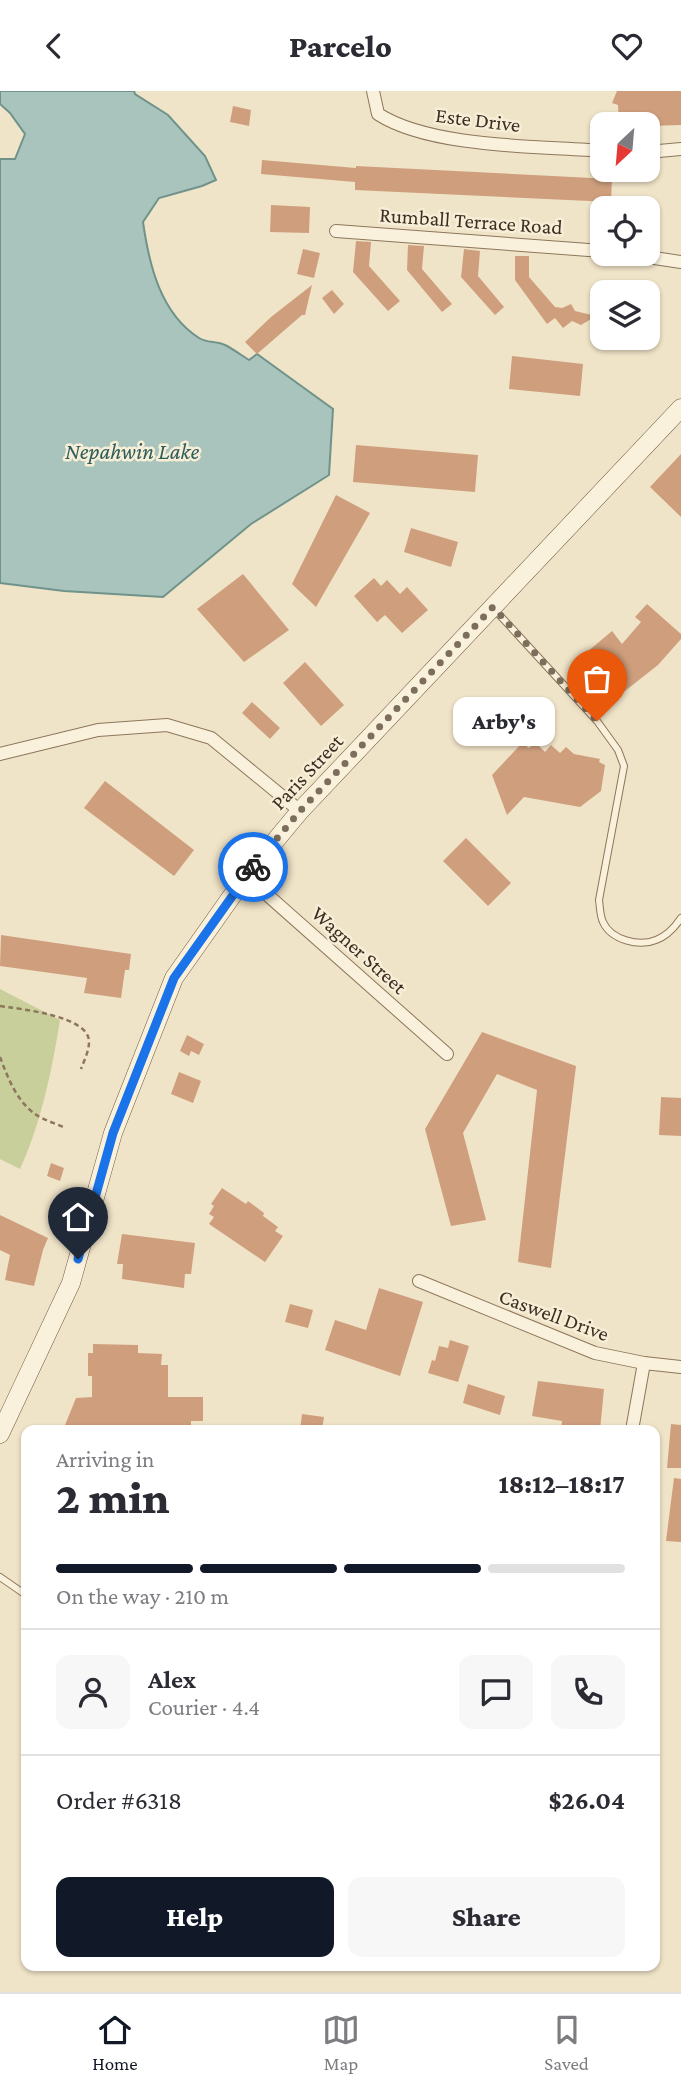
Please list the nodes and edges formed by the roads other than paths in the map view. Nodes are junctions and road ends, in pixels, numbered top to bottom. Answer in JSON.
{"nodes":[{"id":1,"x":373,"y":91,"type":"edge"},
{"id":2,"x":681,"y":149,"type":"edge"},
{"id":3,"x":590,"y":150,"type":"edge"},
{"id":4,"x":660,"y":151,"type":"edge"},
{"id":5,"x":336,"y":231,"type":"dead end"},
{"id":6,"x":590,"y":250,"type":"edge"},
{"id":7,"x":660,"y":259,"type":"edge"},
{"id":8,"x":681,"y":262,"type":"edge"},
{"id":9,"x":681,"y":408,"type":"edge"},
{"id":10,"x":493,"y":607,"type":"junction"},
{"id":11,"x":0,"y":754,"type":"edge"},
{"id":12,"x":300,"y":811,"type":"junction"},
{"id":13,"x":246,"y":876,"type":"junction"},
{"id":14,"x":681,"y":918,"type":"edge"},
{"id":15,"x":447,"y":1054,"type":"dead end"},
{"id":16,"x":419,"y":1281,"type":"dead end"},
{"id":17,"x":645,"y":1363,"type":"junction"},
{"id":18,"x":681,"y":1367,"type":"edge"},
{"id":19,"x":633,"y":1425,"type":"edge"},
{"id":20,"x":0,"y":1434,"type":"edge"},
{"id":21,"x":0,"y":1577,"type":"edge"},
{"id":22,"x":21,"y":1592,"type":"edge"}],
"edges":[{"from":1,"to":3,"type":"street","name":"Este Drive"},
{"from":2,"to":4,"type":"street"},
{"from":5,"to":6,"type":"street","name":"Rumball Terrace Road"},
{"from":7,"to":8,"type":"street"},
{"from":9,"to":10,"type":"main road","name":"Paris Street"},
{"from":10,"to":12,"type":"main road","name":"Paris Street"},
{"from":10,"to":14,"type":"lane"},
{"from":11,"to":12,"type":"street"},
{"from":12,"to":13,"type":"main road","name":"Paris Street"},
{"from":13,"to":15,"type":"street","name":"Wagner Street"},
{"from":13,"to":20,"type":"main road","name":"Paris Street"},
{"from":16,"to":17,"type":"street","name":"Caswell Drive"},
{"from":17,"to":18,"type":"street","name":"Caswell Drive"},
{"from":17,"to":19,"type":"street"},
{"from":21,"to":22,"type":"lane"}]}
